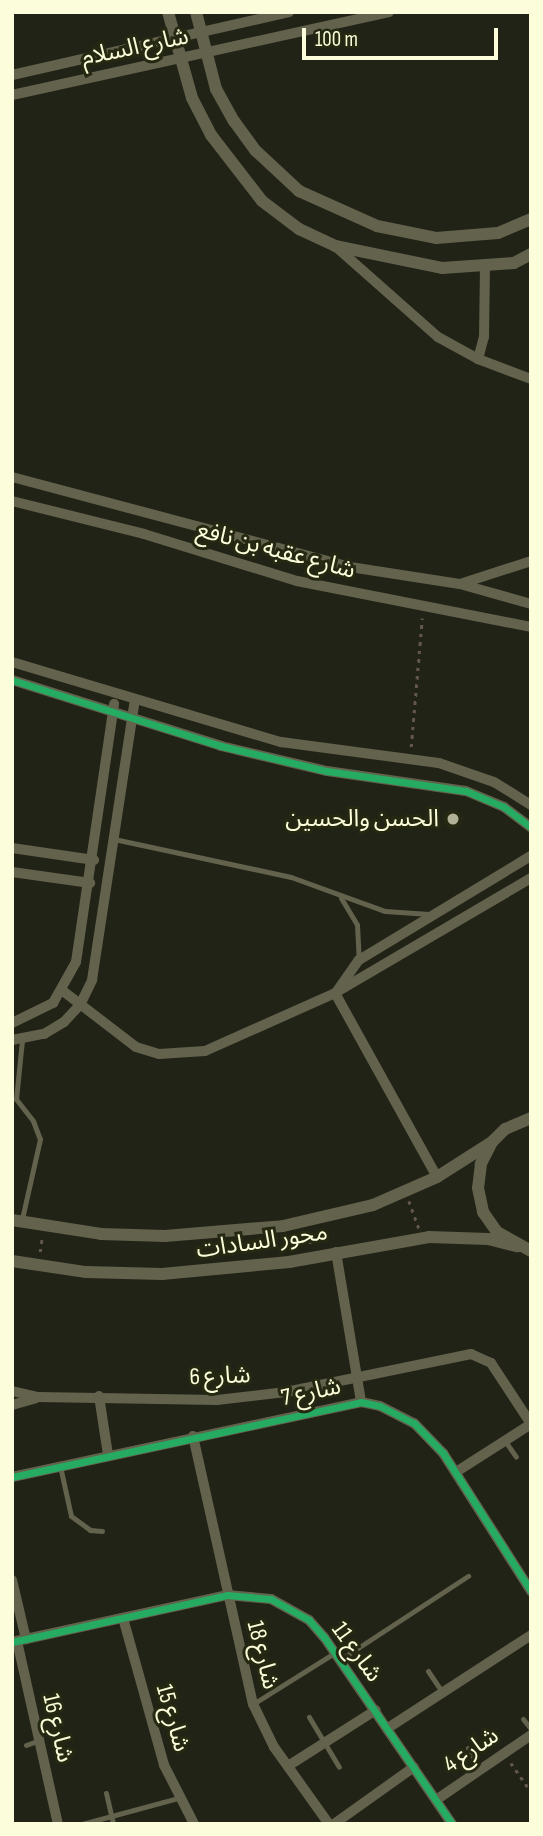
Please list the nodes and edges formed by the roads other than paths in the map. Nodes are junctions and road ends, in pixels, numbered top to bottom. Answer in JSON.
{"nodes":[{"id":1,"x":168,"y":12,"type":"edge"},
{"id":2,"x":196,"y":12,"type":"edge"},
{"id":3,"x":289,"y":12,"type":"edge"},
{"id":4,"x":389,"y":12,"type":"edge"},
{"id":5,"x":201,"y":32,"type":"junction"},
{"id":6,"x":173,"y":39,"type":"junction"},
{"id":7,"x":207,"y":52,"type":"junction"},
{"id":8,"x":178,"y":59,"type":"junction"},
{"id":9,"x":12,"y":75,"type":"edge"},
{"id":10,"x":12,"y":95,"type":"edge"},
{"id":11,"x":531,"y":219,"type":"edge"},
{"id":12,"x":335,"y":246,"type":"junction"},
{"id":13,"x":531,"y":254,"type":"edge"},
{"id":14,"x":485,"y":267,"type":"junction"},
{"id":15,"x":478,"y":359,"type":"junction"},
{"id":16,"x":531,"y":379,"type":"edge"},
{"id":17,"x":12,"y":477,"type":"edge"},
{"id":18,"x":50,"y":485,"type":"junction"},
{"id":19,"x":12,"y":501,"type":"edge"},
{"id":20,"x":45,"y":509,"type":"junction"},
{"id":21,"x":531,"y":561,"type":"edge"},
{"id":22,"x":460,"y":584,"type":"junction"},
{"id":23,"x":531,"y":604,"type":"edge"},
{"id":24,"x":531,"y":627,"type":"edge"},
{"id":25,"x":12,"y":662,"type":"edge"},
{"id":26,"x":12,"y":680,"type":"edge"},
{"id":27,"x":116,"y":694,"type":"junction"},
{"id":28,"x":135,"y":700,"type":"junction"},
{"id":29,"x":114,"y":711,"type":"junction"},
{"id":30,"x":132,"y":717,"type":"junction"},
{"id":31,"x":531,"y":805,"type":"edge"},
{"id":32,"x":531,"y":827,"type":"edge"},
{"id":33,"x":114,"y":839,"type":"junction"},
{"id":34,"x":12,"y":848,"type":"edge"},
{"id":35,"x":531,"y":856,"type":"edge"},
{"id":36,"x":94,"y":860,"type":"junction"},
{"id":37,"x":12,"y":872,"type":"edge"},
{"id":38,"x":531,"y":878,"type":"edge"},
{"id":39,"x":90,"y":883,"type":"junction"},
{"id":40,"x":341,"y":898,"type":"junction"},
{"id":41,"x":431,"y":914,"type":"junction"},
{"id":42,"x":359,"y":960,"type":"junction"},
{"id":43,"x":64,"y":991,"type":"junction"},
{"id":44,"x":335,"y":993,"type":"junction"},
{"id":45,"x":80,"y":1005,"type":"junction"},
{"id":46,"x":12,"y":1023,"type":"edge"},
{"id":47,"x":17,"y":1040,"type":"edge"},
{"id":48,"x":531,"y":1118,"type":"edge"},
{"id":49,"x":492,"y":1142,"type":"junction"},
{"id":50,"x":437,"y":1177,"type":"junction"},
{"id":51,"x":17,"y":1221,"type":"edge"},
{"id":52,"x":527,"y":1250,"type":"edge"},
{"id":53,"x":336,"y":1252,"type":"junction"},
{"id":54,"x":12,"y":1262,"type":"edge"},
{"id":55,"x":356,"y":1376,"type":"junction"},
{"id":56,"x":12,"y":1391,"type":"edge"},
{"id":57,"x":99,"y":1396,"type":"junction"},
{"id":58,"x":38,"y":1397,"type":"junction"},
{"id":59,"x":361,"y":1402,"type":"junction"},
{"id":60,"x":12,"y":1405,"type":"edge"},
{"id":61,"x":531,"y":1424,"type":"edge"},
{"id":62,"x":193,"y":1436,"type":"junction"},
{"id":63,"x":505,"y":1441,"type":"junction"},
{"id":64,"x":108,"y":1455,"type":"junction"},
{"id":65,"x":516,"y":1457,"type":"dead end"},
{"id":66,"x":60,"y":1466,"type":"junction"},
{"id":67,"x":456,"y":1472,"type":"junction"},
{"id":68,"x":12,"y":1477,"type":"edge"},
{"id":69,"x":102,"y":1531,"type":"dead end"},
{"id":70,"x":468,"y":1576,"type":"dead end"},
{"id":71,"x":12,"y":1580,"type":"edge"},
{"id":72,"x":530,"y":1589,"type":"edge"},
{"id":73,"x":227,"y":1595,"type":"junction"},
{"id":74,"x":123,"y":1618,"type":"junction"},
{"id":75,"x":531,"y":1635,"type":"edge"},
{"id":76,"x":19,"y":1640,"type":"edge"},
{"id":77,"x":339,"y":1655,"type":"junction"},
{"id":78,"x":428,"y":1671,"type":"dead end"},
{"id":79,"x":443,"y":1693,"type":"junction"},
{"id":80,"x":253,"y":1704,"type":"junction"},
{"id":81,"x":376,"y":1710,"type":"junction"},
{"id":82,"x":309,"y":1717,"type":"dead end"},
{"id":83,"x":523,"y":1718,"type":"dead end"},
{"id":84,"x":388,"y":1728,"type":"junction"},
{"id":85,"x":531,"y":1732,"type":"edge"},
{"id":86,"x":40,"y":1740,"type":"junction"},
{"id":87,"x":324,"y":1743,"type":"junction"},
{"id":88,"x":26,"y":1745,"type":"dead end"},
{"id":89,"x":468,"y":1748,"type":"dead end"},
{"id":90,"x":288,"y":1766,"type":"junction"},
{"id":91,"x":414,"y":1767,"type":"junction"},
{"id":92,"x":339,"y":1768,"type":"dead end"},
{"id":93,"x":480,"y":1769,"type":"junction"},
{"id":94,"x":106,"y":1793,"type":"dead end"},
{"id":95,"x":178,"y":1798,"type":"junction"},
{"id":96,"x":436,"y":1800,"type":"junction"},
{"id":97,"x":111,"y":1816,"type":"junction"},
{"id":98,"x":58,"y":1824,"type":"edge"},
{"id":99,"x":82,"y":1824,"type":"edge"},
{"id":100,"x":113,"y":1824,"type":"edge"},
{"id":101,"x":194,"y":1824,"type":"edge"},
{"id":102,"x":331,"y":1824,"type":"edge"},
{"id":103,"x":452,"y":1824,"type":"edge"}],
"edges":[{"from":1,"to":6,"type":"street"},
{"from":2,"to":5,"type":"street"},
{"from":3,"to":5,"type":"street","name":"شارع السلام"},
{"from":4,"to":7,"type":"street","name":"شارع السلام"},
{"from":5,"to":6,"type":"street","name":"شارع السلام"},
{"from":5,"to":7,"type":"street"},
{"from":6,"to":8,"type":"street"},
{"from":6,"to":9,"type":"street","name":"شارع السلام"},
{"from":7,"to":8,"type":"street","name":"شارع السلام"},
{"from":7,"to":11,"type":"street"},
{"from":8,"to":10,"type":"street","name":"شارع السلام"},
{"from":8,"to":12,"type":"street"},
{"from":12,"to":14,"type":"street"},
{"from":12,"to":15,"type":"street"},
{"from":13,"to":14,"type":"street"},
{"from":14,"to":15,"type":"street"},
{"from":15,"to":16,"type":"street"},
{"from":17,"to":18,"type":"street","name":"شارع عقبه بن نافع"},
{"from":18,"to":20,"type":"street"},
{"from":18,"to":22,"type":"street","name":"شارع عقبه بن نافع"},
{"from":19,"to":20,"type":"street","name":"شارع عقبه بن نافع"},
{"from":20,"to":24,"type":"street","name":"شارع عقبه بن نافع"},
{"from":21,"to":22,"type":"street"},
{"from":22,"to":23,"type":"street","name":"شارع عقبه بن نافع"},
{"from":25,"to":27,"type":"street"},
{"from":26,"to":29,"type":"street"},
{"from":27,"to":28,"type":"street"},
{"from":27,"to":29,"type":"street"},
{"from":28,"to":30,"type":"street"},
{"from":28,"to":31,"type":"street"},
{"from":29,"to":30,"type":"street"},
{"from":29,"to":36,"type":"street"},
{"from":30,"to":32,"type":"street"},
{"from":30,"to":33,"type":"street"},
{"from":33,"to":40,"type":"lane"},
{"from":33,"to":45,"type":"street"},
{"from":34,"to":36,"type":"street"},
{"from":35,"to":41,"type":"street"},
{"from":36,"to":39,"type":"street"},
{"from":37,"to":39,"type":"street"},
{"from":38,"to":44,"type":"street"},
{"from":39,"to":43,"type":"street"},
{"from":40,"to":41,"type":"lane"},
{"from":40,"to":42,"type":"lane"},
{"from":41,"to":42,"type":"street"},
{"from":42,"to":44,"type":"street"},
{"from":43,"to":45,"type":"street"},
{"from":43,"to":46,"type":"street"},
{"from":44,"to":45,"type":"street"},
{"from":44,"to":50,"type":"street"},
{"from":45,"to":47,"type":"street"},
{"from":47,"to":51,"type":"lane"},
{"from":48,"to":49,"type":"street","name":"محور السادات"},
{"from":49,"to":50,"type":"street","name":"محور السادات"},
{"from":49,"to":52,"type":"street"},
{"from":50,"to":51,"type":"street","name":"محور السادات"},
{"from":52,"to":53,"type":"street","name":"محور السادات"},
{"from":53,"to":54,"type":"street","name":"محور السادات"},
{"from":53,"to":55,"type":"street"},
{"from":55,"to":57,"type":"street","name":"شارع 6"},
{"from":55,"to":59,"type":"street"},
{"from":55,"to":61,"type":"street","name":"شارع 6"},
{"from":56,"to":58,"type":"street","name":"شارع 6"},
{"from":57,"to":58,"type":"street","name":"شارع 6"},
{"from":57,"to":64,"type":"street"},
{"from":58,"to":60,"type":"street","name":"شارع 6"},
{"from":59,"to":62,"type":"street","name":"شارع 7"},
{"from":59,"to":67,"type":"street","name":"شارع 7"},
{"from":61,"to":63,"type":"street"},
{"from":62,"to":64,"type":"street","name":"شارع 7"},
{"from":62,"to":73,"type":"street","name":"شارع 18"},
{"from":63,"to":65,"type":"lane"},
{"from":63,"to":67,"type":"street"},
{"from":64,"to":66,"type":"street","name":"شارع 7"},
{"from":66,"to":68,"type":"street","name":"شارع 7"},
{"from":66,"to":69,"type":"lane"},
{"from":67,"to":72,"type":"street","name":"شارع 7"},
{"from":70,"to":77,"type":"lane"},
{"from":71,"to":76,"type":"street","name":"شارع 16"},
{"from":73,"to":74,"type":"street","name":"شارع 11"},
{"from":73,"to":77,"type":"street","name":"شارع 11"},
{"from":73,"to":80,"type":"street","name":"شارع 18"},
{"from":74,"to":76,"type":"street","name":"شارع 11"},
{"from":74,"to":95,"type":"street","name":"شارع 15"},
{"from":75,"to":79,"type":"street"},
{"from":76,"to":86,"type":"street","name":"شارع 16"},
{"from":77,"to":80,"type":"lane"},
{"from":77,"to":81,"type":"street","name":"شارع 11"},
{"from":78,"to":79,"type":"lane"},
{"from":79,"to":84,"type":"street"},
{"from":80,"to":90,"type":"street","name":"شارع 18"},
{"from":81,"to":84,"type":"street","name":"شارع 11"},
{"from":81,"to":87,"type":"street"},
{"from":82,"to":87,"type":"lane"},
{"from":83,"to":85,"type":"lane"},
{"from":84,"to":91,"type":"street","name":"شارع 11"},
{"from":85,"to":93,"type":"street","name":"شارع 4"},
{"from":86,"to":88,"type":"lane"},
{"from":86,"to":98,"type":"street","name":"شارع 16"},
{"from":87,"to":90,"type":"street"},
{"from":87,"to":92,"type":"lane"},
{"from":89,"to":93,"type":"lane"},
{"from":90,"to":102,"type":"street","name":"شارع 18"},
{"from":91,"to":96,"type":"street","name":"شارع 11"},
{"from":91,"to":102,"type":"street","name":"شارع 4"},
{"from":93,"to":96,"type":"street","name":"شارع 4"},
{"from":94,"to":97,"type":"lane"},
{"from":95,"to":97,"type":"lane"},
{"from":95,"to":101,"type":"street","name":"شارع 15"},
{"from":96,"to":103,"type":"street","name":"شارع 11"},
{"from":97,"to":99,"type":"lane"},
{"from":97,"to":100,"type":"lane"}]}
